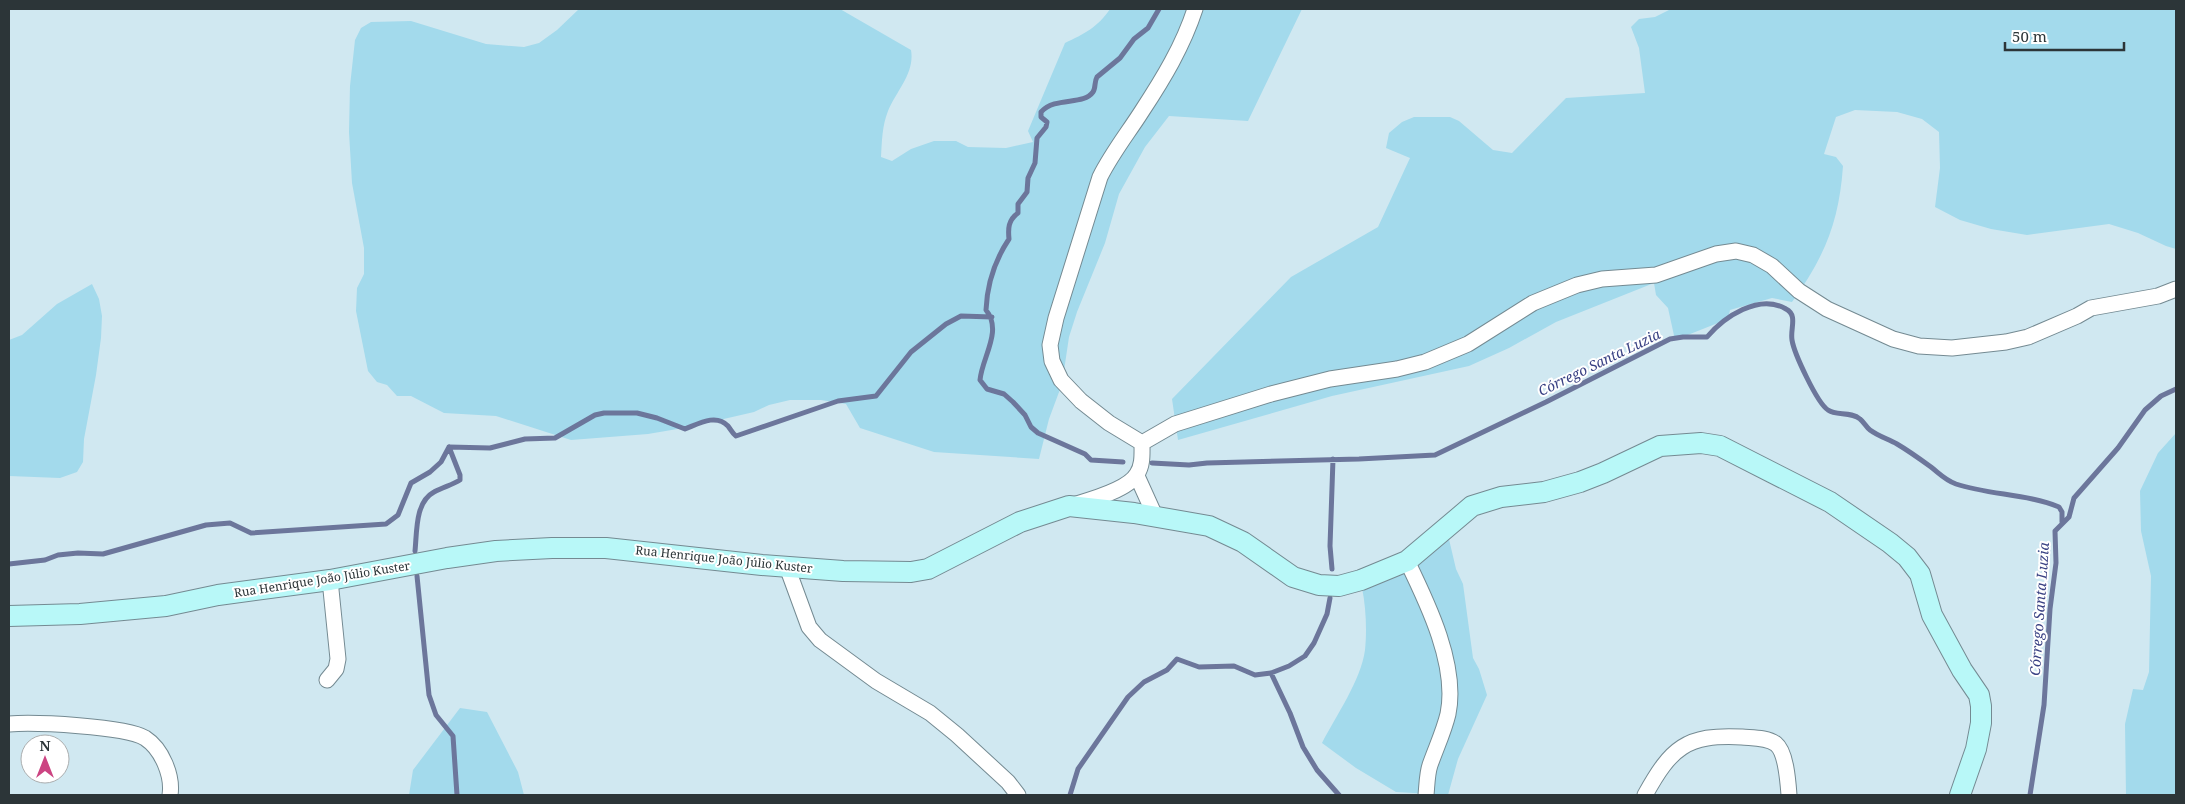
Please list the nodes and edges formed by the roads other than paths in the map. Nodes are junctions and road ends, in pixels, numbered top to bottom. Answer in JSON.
{"nodes":[{"id":1,"x":1195,"y":9,"type":"edge"},
{"id":2,"x":2176,"y":289,"type":"edge"},
{"id":3,"x":1142,"y":444,"type":"junction"},
{"id":4,"x":1137,"y":476,"type":"junction"},
{"id":5,"x":1070,"y":506,"type":"junction"},
{"id":6,"x":1156,"y":518,"type":"junction"},
{"id":7,"x":1407,"y":560,"type":"junction"},
{"id":8,"x":787,"y":567,"type":"junction"},
{"id":9,"x":330,"y":580,"type":"junction"},
{"id":10,"x":9,"y":616,"type":"edge"},
{"id":11,"x":327,"y":680,"type":"dead end"},
{"id":12,"x":9,"y":724,"type":"edge"},
{"id":13,"x":170,"y":795,"type":"edge"},
{"id":14,"x":1018,"y":795,"type":"edge"},
{"id":15,"x":1426,"y":795,"type":"edge"},
{"id":16,"x":1645,"y":795,"type":"edge"},
{"id":17,"x":1789,"y":795,"type":"edge"},
{"id":18,"x":1960,"y":795,"type":"edge"}],
"edges":[{"from":1,"to":3,"type":"street"},
{"from":2,"to":3,"type":"street"},
{"from":3,"to":4,"type":"street"},
{"from":4,"to":5,"type":"street"},
{"from":4,"to":6,"type":"street"},
{"from":5,"to":6,"type":"street","name":"Rua Henrique João Júlio Kuster"},
{"from":5,"to":8,"type":"street","name":"Rua Henrique João Júlio Kuster"},
{"from":6,"to":7,"type":"street","name":"Rua Henrique João Júlio Kuster"},
{"from":7,"to":15,"type":"street"},
{"from":7,"to":18,"type":"street","name":"Rua Henrique João Júlio Kuster"},
{"from":8,"to":9,"type":"street","name":"Rua Henrique João Júlio Kuster"},
{"from":8,"to":14,"type":"street"},
{"from":9,"to":10,"type":"street","name":"Rua Henrique João Júlio Kuster"},
{"from":9,"to":11,"type":"street"},
{"from":12,"to":13,"type":"street"},
{"from":16,"to":17,"type":"street"}]}
